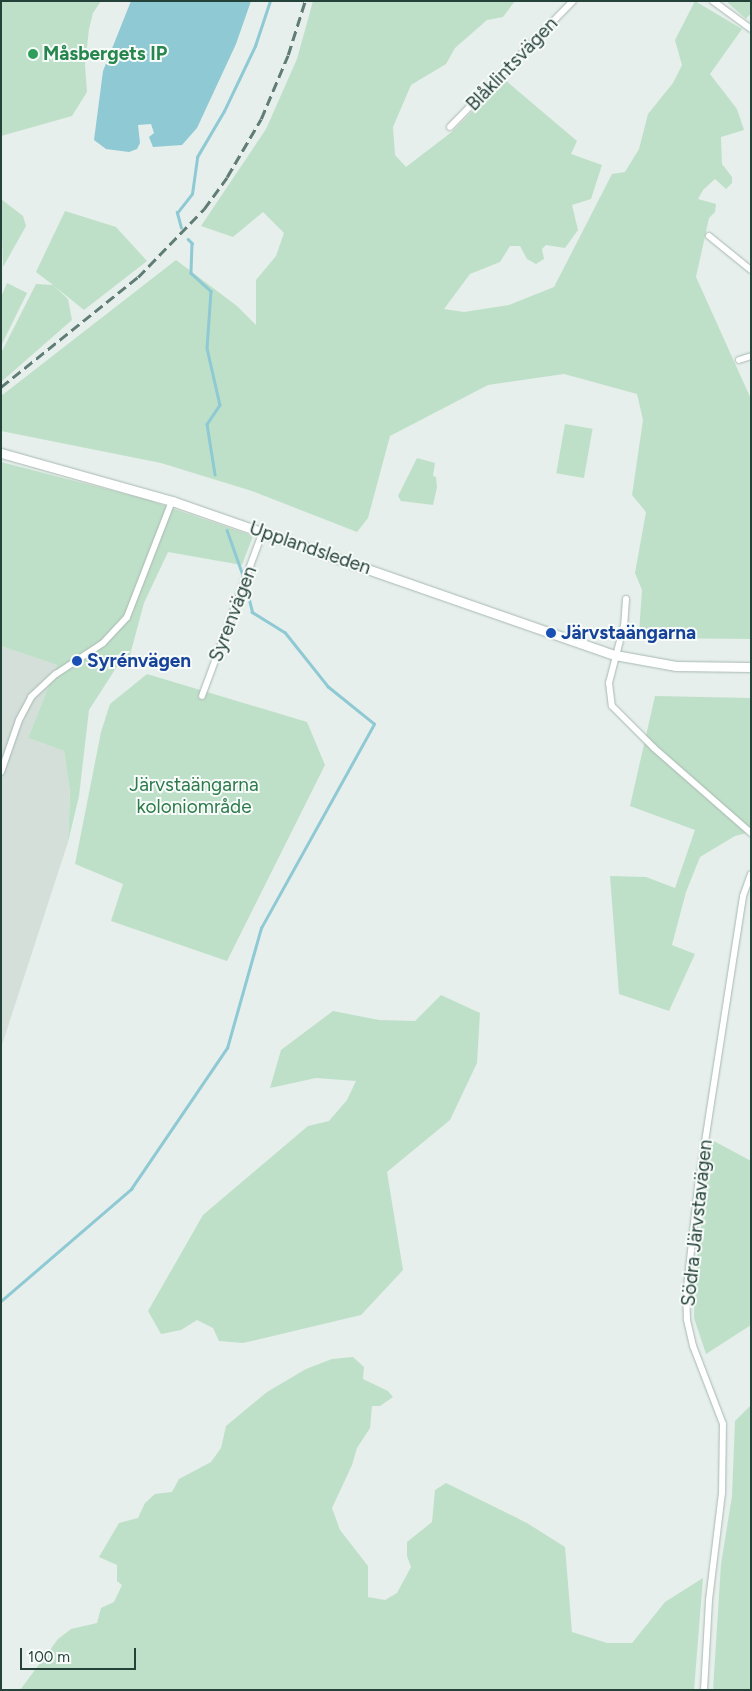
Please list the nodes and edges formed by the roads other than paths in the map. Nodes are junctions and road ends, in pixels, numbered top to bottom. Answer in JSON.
{"nodes":[{"id":1,"x":573,"y":1,"type":"edge"},
{"id":2,"x":713,"y":1,"type":"edge"},
{"id":3,"x":751,"y":29,"type":"edge"},
{"id":4,"x":450,"y":127,"type":"dead end"},
{"id":5,"x":709,"y":236,"type":"dead end"},
{"id":6,"x":751,"y":270,"type":"edge"},
{"id":7,"x":751,"y":356,"type":"edge"},
{"id":8,"x":739,"y":360,"type":"dead end"},
{"id":9,"x":1,"y":453,"type":"edge"},
{"id":10,"x":172,"y":501,"type":"junction"},
{"id":11,"x":263,"y":532,"type":"junction"},
{"id":12,"x":626,"y":599,"type":"dead end"},
{"id":13,"x":614,"y":655,"type":"junction"},
{"id":14,"x":751,"y":668,"type":"edge"},
{"id":15,"x":202,"y":696,"type":"dead end"},
{"id":16,"x":1,"y":772,"type":"edge"},
{"id":17,"x":751,"y":833,"type":"edge"},
{"id":18,"x":751,"y":874,"type":"edge"},
{"id":19,"x":704,"y":1690,"type":"edge"}],
"edges":[{"from":1,"to":4,"type":"street","name":"Blåklintsvägen"},
{"from":2,"to":3,"type":"street"},
{"from":5,"to":6,"type":"street"},
{"from":7,"to":8,"type":"street"},
{"from":9,"to":10,"type":"street","name":"Upplandsleden"},
{"from":10,"to":11,"type":"street","name":"Upplandsleden"},
{"from":10,"to":16,"type":"street"},
{"from":11,"to":13,"type":"street","name":"Upplandsleden"},
{"from":11,"to":15,"type":"street","name":"Syrenvägen"},
{"from":12,"to":13,"type":"street"},
{"from":13,"to":14,"type":"street","name":"Upplandsleden"},
{"from":13,"to":17,"type":"street"},
{"from":18,"to":19,"type":"street","name":"Södra Järvstavägen"}]}
